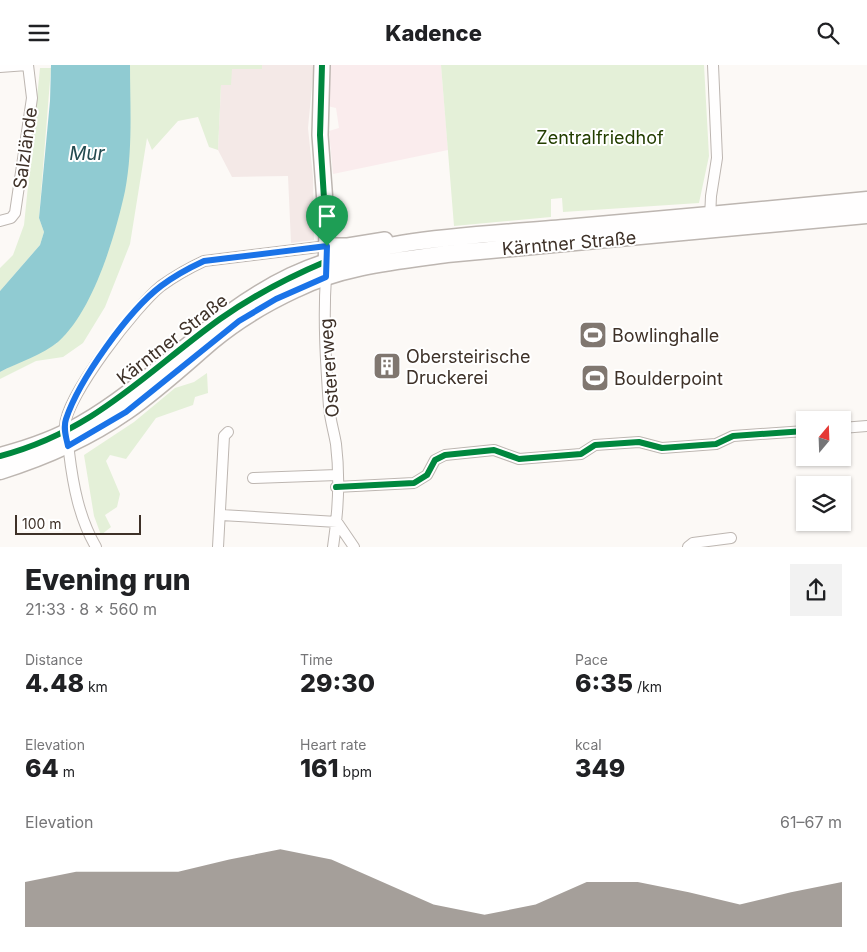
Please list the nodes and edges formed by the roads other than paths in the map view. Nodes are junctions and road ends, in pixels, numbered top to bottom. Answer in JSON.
{"nodes":[{"id":1,"x":27,"y":65,"type":"edge"},
{"id":2,"x":322,"y":65,"type":"edge"},
{"id":3,"x":713,"y":65,"type":"edge"},
{"id":4,"x":0,"y":67,"type":"edge"},
{"id":5,"x":867,"y":200,"type":"edge"},
{"id":6,"x":867,"y":215,"type":"edge"},
{"id":7,"x":0,"y":221,"type":"edge"},
{"id":8,"x":711,"y":222,"type":"junction"},
{"id":9,"x":327,"y":261,"type":"junction"},
{"id":10,"x":867,"y":427,"type":"edge"},
{"id":11,"x":851,"y":428,"type":"edge"},
{"id":12,"x":228,"y":432,"type":"dead end"},
{"id":13,"x":796,"y":432,"type":"edge"},
{"id":14,"x":66,"y":439,"type":"junction"},
{"id":15,"x":0,"y":456,"type":"edge"},
{"id":16,"x":0,"y":471,"type":"edge"},
{"id":17,"x":337,"y":475,"type":"junction"},
{"id":18,"x":253,"y":479,"type":"dead end"},
{"id":19,"x":336,"y":487,"type":"junction"},
{"id":20,"x":221,"y":515,"type":"junction"},
{"id":21,"x":337,"y":522,"type":"junction"},
{"id":22,"x":731,"y":538,"type":"dead end"},
{"id":23,"x":96,"y":547,"type":"edge"},
{"id":24,"x":218,"y":547,"type":"edge"},
{"id":25,"x":333,"y":547,"type":"edge"},
{"id":26,"x":354,"y":547,"type":"edge"},
{"id":27,"x":688,"y":547,"type":"edge"}],
"edges":[{"from":1,"to":4,"type":"street"},
{"from":1,"to":7,"type":"street","name":"Salzlände"},
{"from":2,"to":9,"type":"main road"},
{"from":3,"to":8,"type":"street"},
{"from":5,"to":8,"type":"main road","name":"Kärntner Straße"},
{"from":6,"to":8,"type":"main road","name":"Kärntner Straße"},
{"from":8,"to":9,"type":"main road","name":"Kärntner Straße"},
{"from":8,"to":9,"type":"main road","name":"Kärntner Straße"},
{"from":9,"to":14,"type":"main road","name":"Kärntner Straße"},
{"from":9,"to":14,"type":"street","name":"Kärntner Straße"},
{"from":9,"to":17,"type":"street","name":"Ostererweg"},
{"from":10,"to":11,"type":"street"},
{"from":12,"to":20,"type":"street"},
{"from":13,"to":19,"type":"street"},
{"from":14,"to":15,"type":"main road","name":"Kärntner Straße"},
{"from":14,"to":16,"type":"main road","name":"Kärntner Straße"},
{"from":14,"to":23,"type":"street"},
{"from":17,"to":18,"type":"street"},
{"from":17,"to":19,"type":"street","name":"Ostererweg"},
{"from":19,"to":21,"type":"street","name":"Ostererweg"},
{"from":20,"to":21,"type":"street"},
{"from":20,"to":24,"type":"street"},
{"from":21,"to":25,"type":"street","name":"Ostererweg"},
{"from":21,"to":26,"type":"street"},
{"from":22,"to":27,"type":"street"}]}
